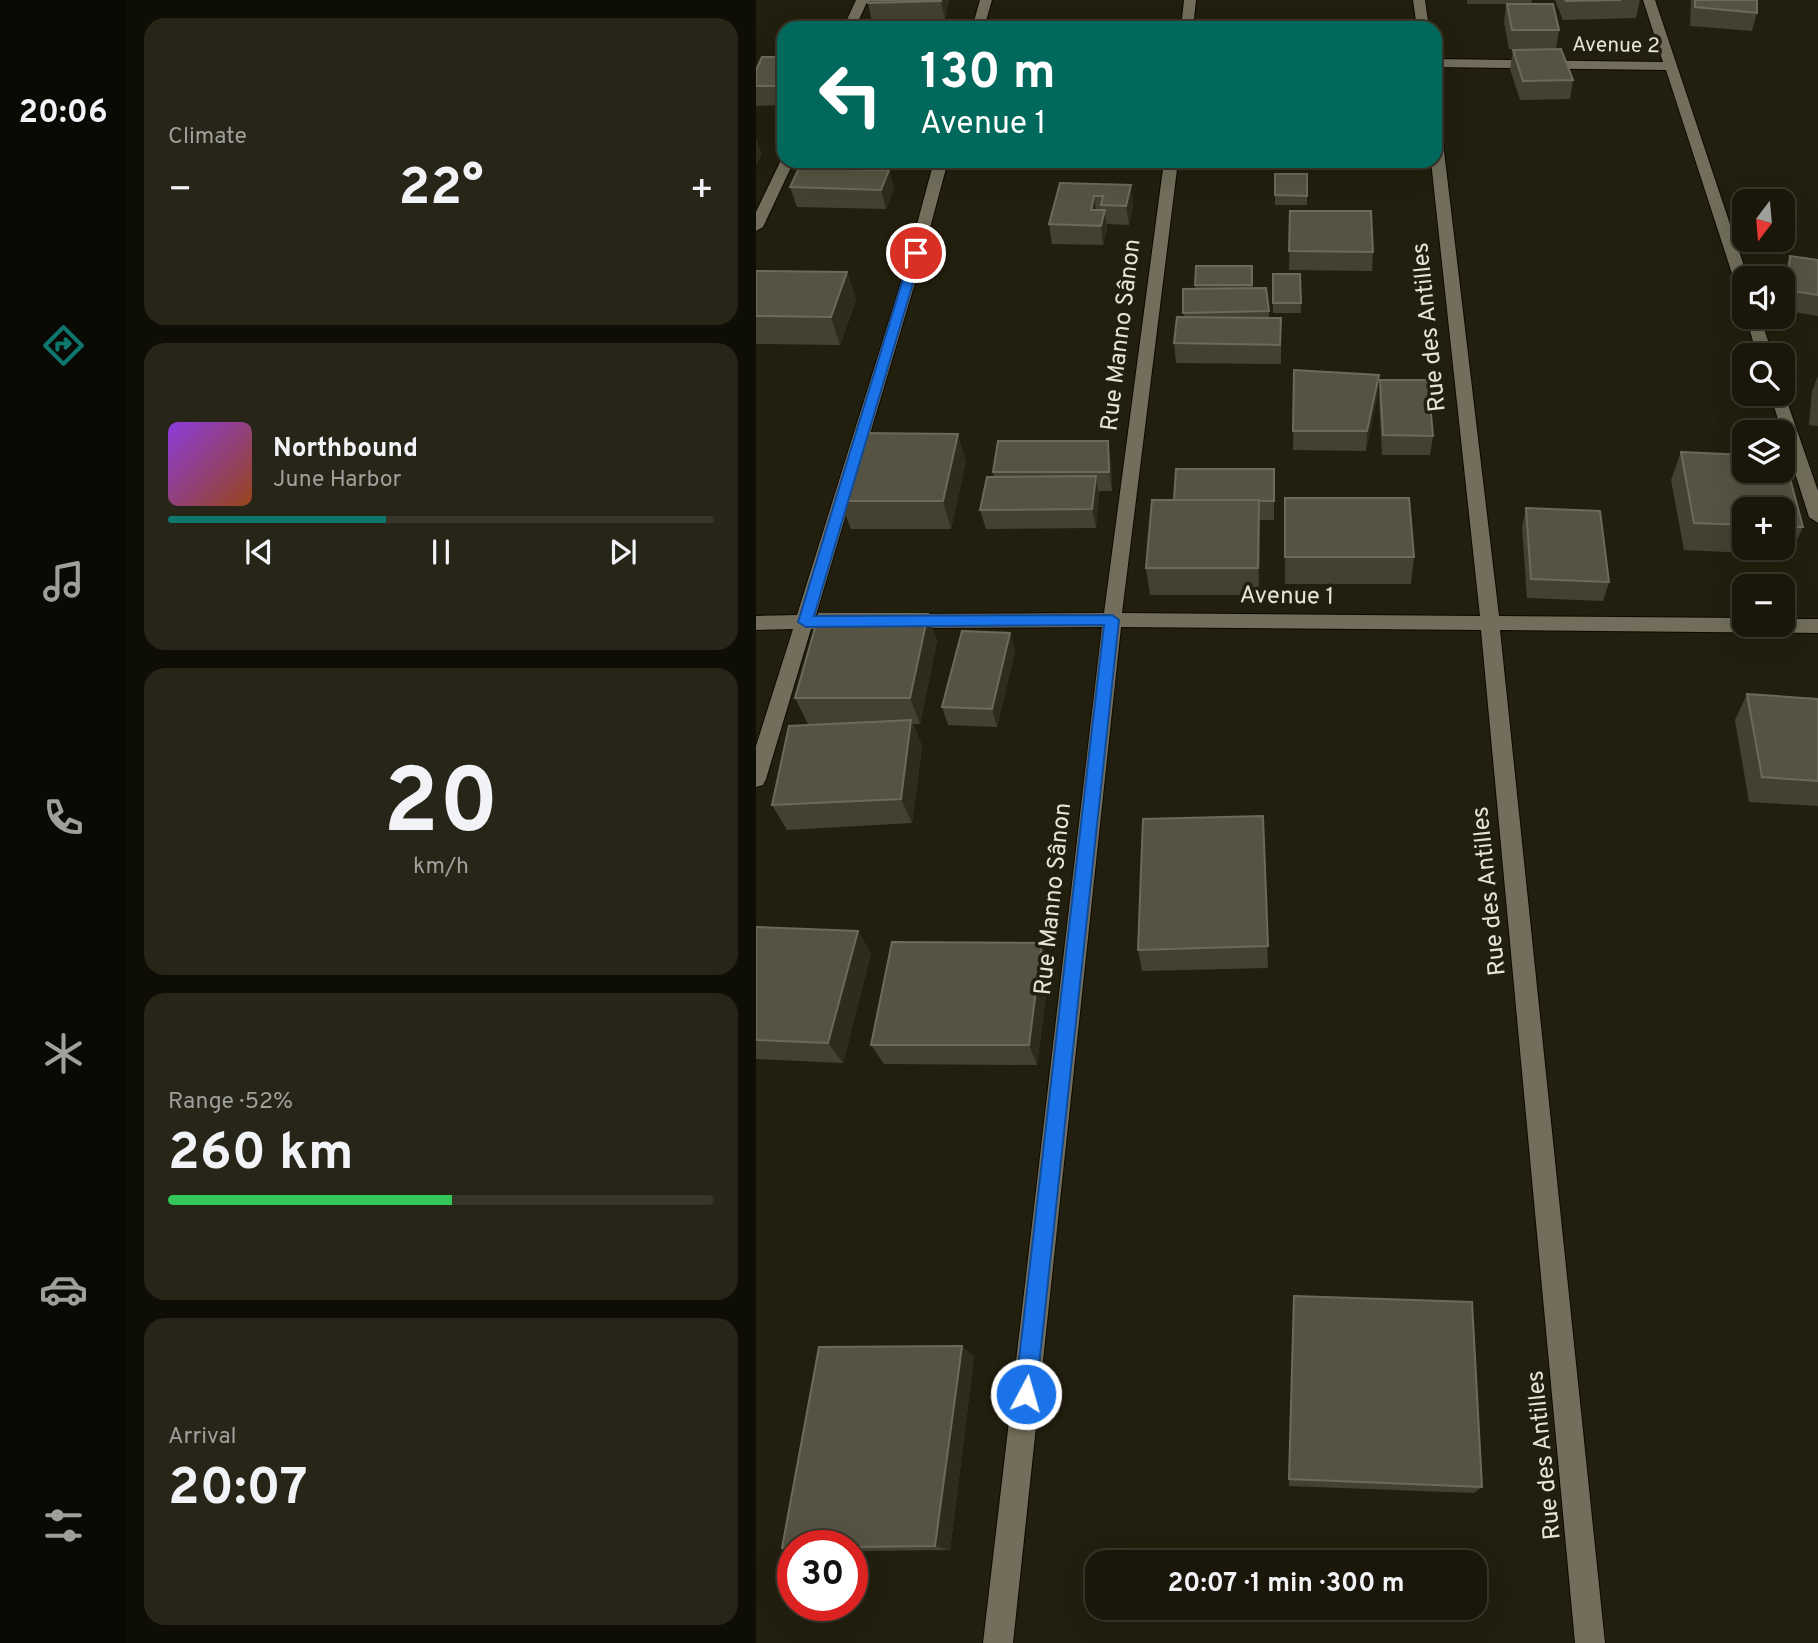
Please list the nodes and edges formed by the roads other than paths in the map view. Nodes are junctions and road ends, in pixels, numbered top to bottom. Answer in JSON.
{"nodes":[{"id":1,"x":862,"y":0,"type":"edge"},
{"id":2,"x":986,"y":0,"type":"edge"},
{"id":3,"x":1190,"y":0,"type":"edge"},
{"id":4,"x":1419,"y":0,"type":"edge"},
{"id":5,"x":1649,"y":0,"type":"edge"},
{"id":6,"x":852,"y":21,"type":"edge"},
{"id":7,"x":980,"y":21,"type":"edge"},
{"id":8,"x":1188,"y":21,"type":"edge"},
{"id":9,"x":1422,"y":21,"type":"edge"},
{"id":10,"x":1442,"y":64,"type":"edge"},
{"id":11,"x":1671,"y":66,"type":"junction"},
{"id":12,"x":784,"y":168,"type":"edge"},
{"id":13,"x":939,"y":168,"type":"edge"},
{"id":14,"x":1170,"y":168,"type":"edge"},
{"id":15,"x":1439,"y":168,"type":"edge"},
{"id":16,"x":756,"y":227,"type":"edge"},
{"id":17,"x":1736,"y":266,"type":"edge"},
{"id":18,"x":1782,"y":406,"type":"edge"},
{"id":19,"x":1818,"y":517,"type":"edge"},
{"id":20,"x":1112,"y":620,"type":"junction"},
{"id":21,"x":861,"y":621,"type":"edge"},
{"id":22,"x":889,"y":621,"type":"edge"},
{"id":23,"x":806,"y":622,"type":"junction"},
{"id":24,"x":756,"y":623,"type":"edge"},
{"id":25,"x":1490,"y":623,"type":"junction"},
{"id":26,"x":1818,"y":626,"type":"edge"},
{"id":27,"x":756,"y":779,"type":"edge"},
{"id":28,"x":998,"y":1643,"type":"edge"},
{"id":29,"x":1590,"y":1643,"type":"edge"}],
"edges":[{"from":1,"to":6,"type":"street"},
{"from":2,"to":7,"type":"street"},
{"from":3,"to":8,"type":"street"},
{"from":4,"to":9,"type":"street"},
{"from":5,"to":11,"type":"street"},
{"from":10,"to":11,"type":"street","name":"Avenue 2"},
{"from":11,"to":17,"type":"street"},
{"from":12,"to":16,"type":"street"},
{"from":13,"to":23,"type":"street"},
{"from":14,"to":20,"type":"street","name":"Rue Manno Sânon"},
{"from":15,"to":25,"type":"street","name":"Rue des Antilles"},
{"from":18,"to":19,"type":"street"},
{"from":20,"to":22,"type":"street","name":"Avenue 1"},
{"from":20,"to":25,"type":"street","name":"Avenue 1"},
{"from":20,"to":28,"type":"street","name":"Rue Manno Sânon"},
{"from":21,"to":23,"type":"street"},
{"from":23,"to":24,"type":"street"},
{"from":23,"to":27,"type":"street"},
{"from":25,"to":26,"type":"street","name":"Avenue 1"},
{"from":25,"to":29,"type":"street","name":"Rue des Antilles"}]}
